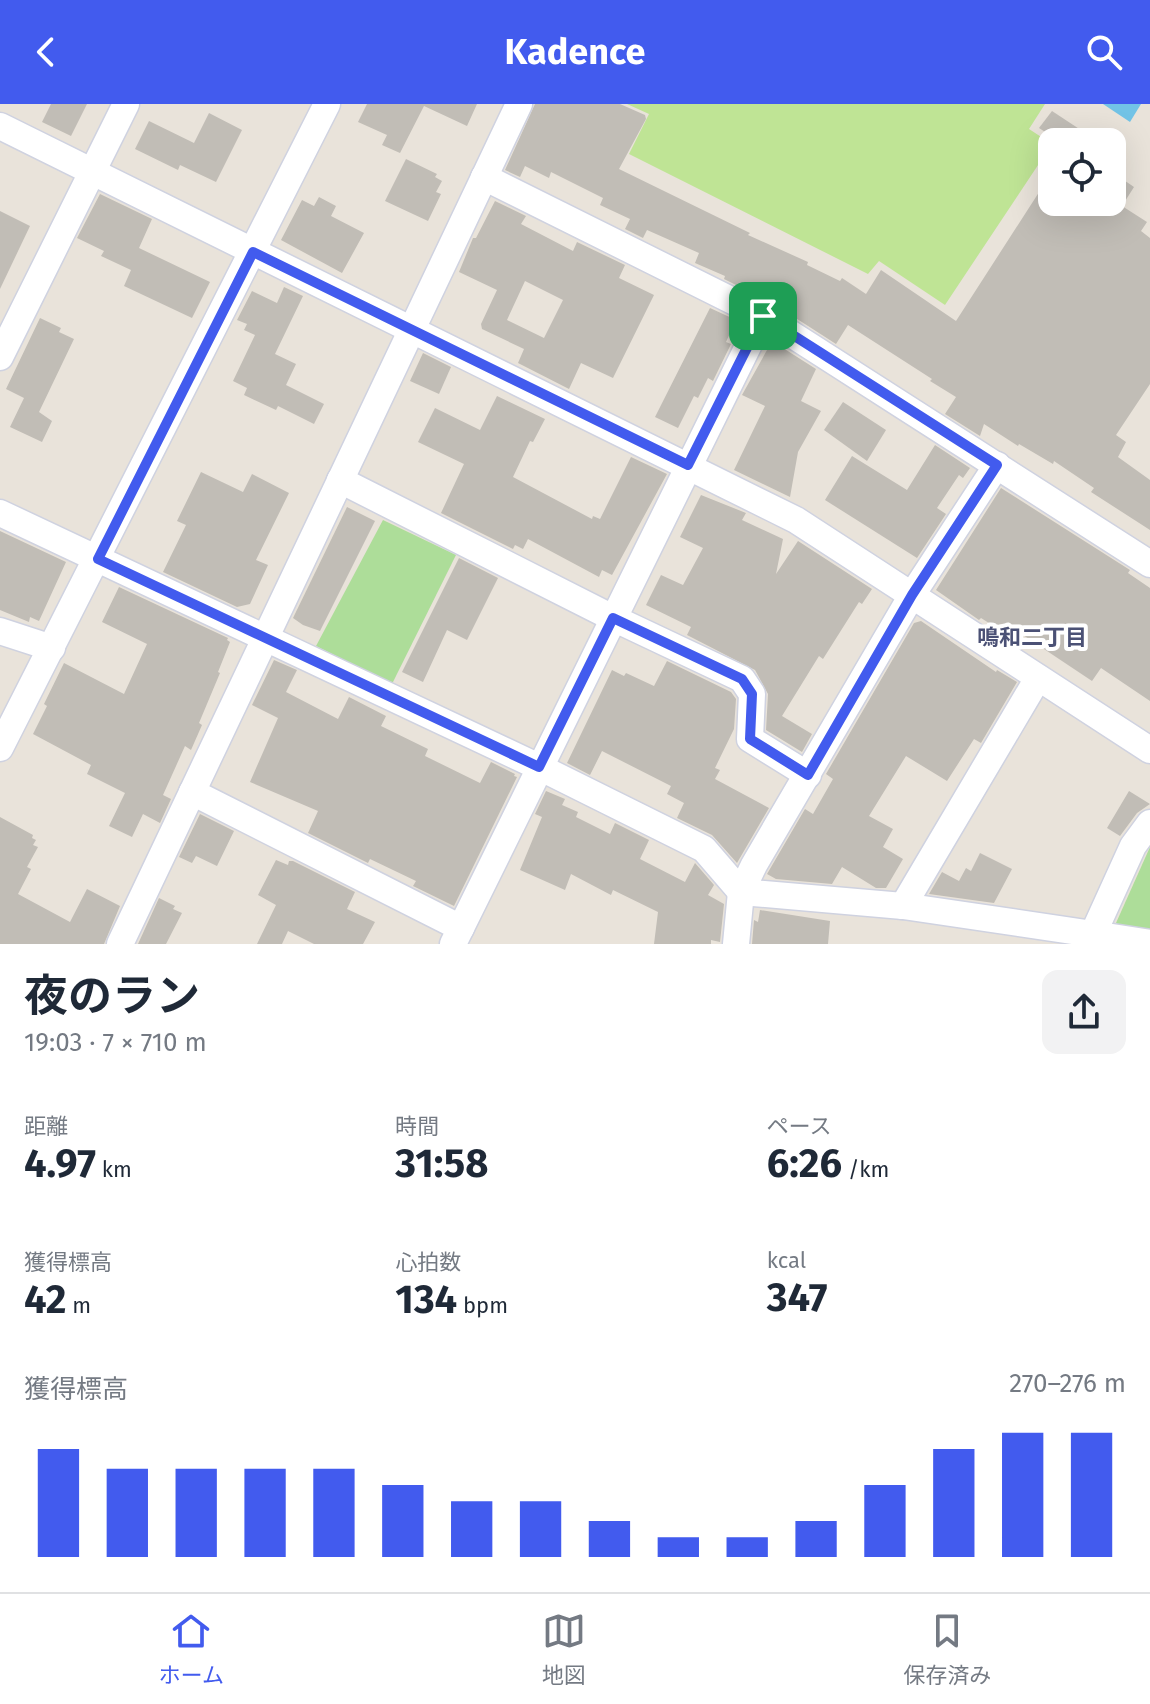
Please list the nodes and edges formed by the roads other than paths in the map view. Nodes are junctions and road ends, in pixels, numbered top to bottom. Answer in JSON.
{"nodes":[{"id":1,"x":126,"y":104,"type":"edge"},
{"id":2,"x":327,"y":104,"type":"edge"},
{"id":3,"x":519,"y":104,"type":"edge"},
{"id":4,"x":0,"y":126,"type":"edge"},
{"id":5,"x":92,"y":172,"type":"junction"},
{"id":6,"x":484,"y":177,"type":"junction"},
{"id":7,"x":253,"y":252,"type":"junction"},
{"id":8,"x":763,"y":316,"type":"junction"},
{"id":9,"x":411,"y":331,"type":"junction"},
{"id":10,"x":0,"y":357,"type":"edge"},
{"id":11,"x":688,"y":465,"type":"junction"},
{"id":12,"x":997,"y":465,"type":"junction"},
{"id":13,"x":340,"y":480,"type":"junction"},
{"id":14,"x":0,"y":513,"type":"edge"},
{"id":15,"x":98,"y":559,"type":"junction"},
{"id":16,"x":1150,"y":564,"type":"edge"},
{"id":17,"x":912,"y":595,"type":"junction"},
{"id":18,"x":613,"y":618,"type":"junction"},
{"id":19,"x":0,"y":631,"type":"edge"},
{"id":20,"x":265,"y":638,"type":"junction"},
{"id":21,"x":52,"y":648,"type":"junction"},
{"id":22,"x":1038,"y":678,"type":"junction"},
{"id":23,"x":0,"y":748,"type":"edge"},
{"id":24,"x":1150,"y":750,"type":"edge"},
{"id":25,"x":539,"y":767,"type":"junction"},
{"id":26,"x":808,"y":775,"type":"junction"},
{"id":27,"x":192,"y":792,"type":"junction"},
{"id":28,"x":1150,"y":823,"type":"edge"},
{"id":29,"x":741,"y":892,"type":"junction"},
{"id":30,"x":903,"y":906,"type":"junction"},
{"id":31,"x":457,"y":936,"type":"edge"},
{"id":32,"x":1092,"y":939,"type":"edge"},
{"id":33,"x":1150,"y":943,"type":"edge"},
{"id":34,"x":120,"y":944,"type":"edge"},
{"id":35,"x":736,"y":944,"type":"edge"}],
"edges":[{"from":1,"to":5,"type":"street"},
{"from":2,"to":7,"type":"street"},
{"from":3,"to":6,"type":"street"},
{"from":4,"to":5,"type":"street"},
{"from":5,"to":7,"type":"street"},
{"from":5,"to":10,"type":"street"},
{"from":6,"to":8,"type":"street"},
{"from":6,"to":9,"type":"street"},
{"from":7,"to":9,"type":"street"},
{"from":7,"to":15,"type":"street"},
{"from":8,"to":11,"type":"street"},
{"from":8,"to":12,"type":"street"},
{"from":9,"to":11,"type":"street"},
{"from":9,"to":13,"type":"street"},
{"from":11,"to":17,"type":"street"},
{"from":11,"to":18,"type":"street"},
{"from":12,"to":16,"type":"street"},
{"from":12,"to":17,"type":"street"},
{"from":13,"to":18,"type":"street"},
{"from":13,"to":20,"type":"street"},
{"from":14,"to":15,"type":"street"},
{"from":15,"to":20,"type":"street"},
{"from":15,"to":21,"type":"street"},
{"from":17,"to":22,"type":"street"},
{"from":17,"to":26,"type":"street"},
{"from":18,"to":25,"type":"street"},
{"from":18,"to":26,"type":"street"},
{"from":19,"to":21,"type":"street"},
{"from":20,"to":25,"type":"street"},
{"from":20,"to":27,"type":"street"},
{"from":21,"to":23,"type":"street"},
{"from":22,"to":24,"type":"street"},
{"from":22,"to":30,"type":"street"},
{"from":25,"to":29,"type":"street"},
{"from":25,"to":31,"type":"street"},
{"from":26,"to":29,"type":"street"},
{"from":27,"to":31,"type":"street"},
{"from":27,"to":34,"type":"street"},
{"from":28,"to":32,"type":"street"},
{"from":29,"to":30,"type":"street"},
{"from":29,"to":35,"type":"street"},
{"from":30,"to":32,"type":"street"},
{"from":32,"to":33,"type":"street"}]}
